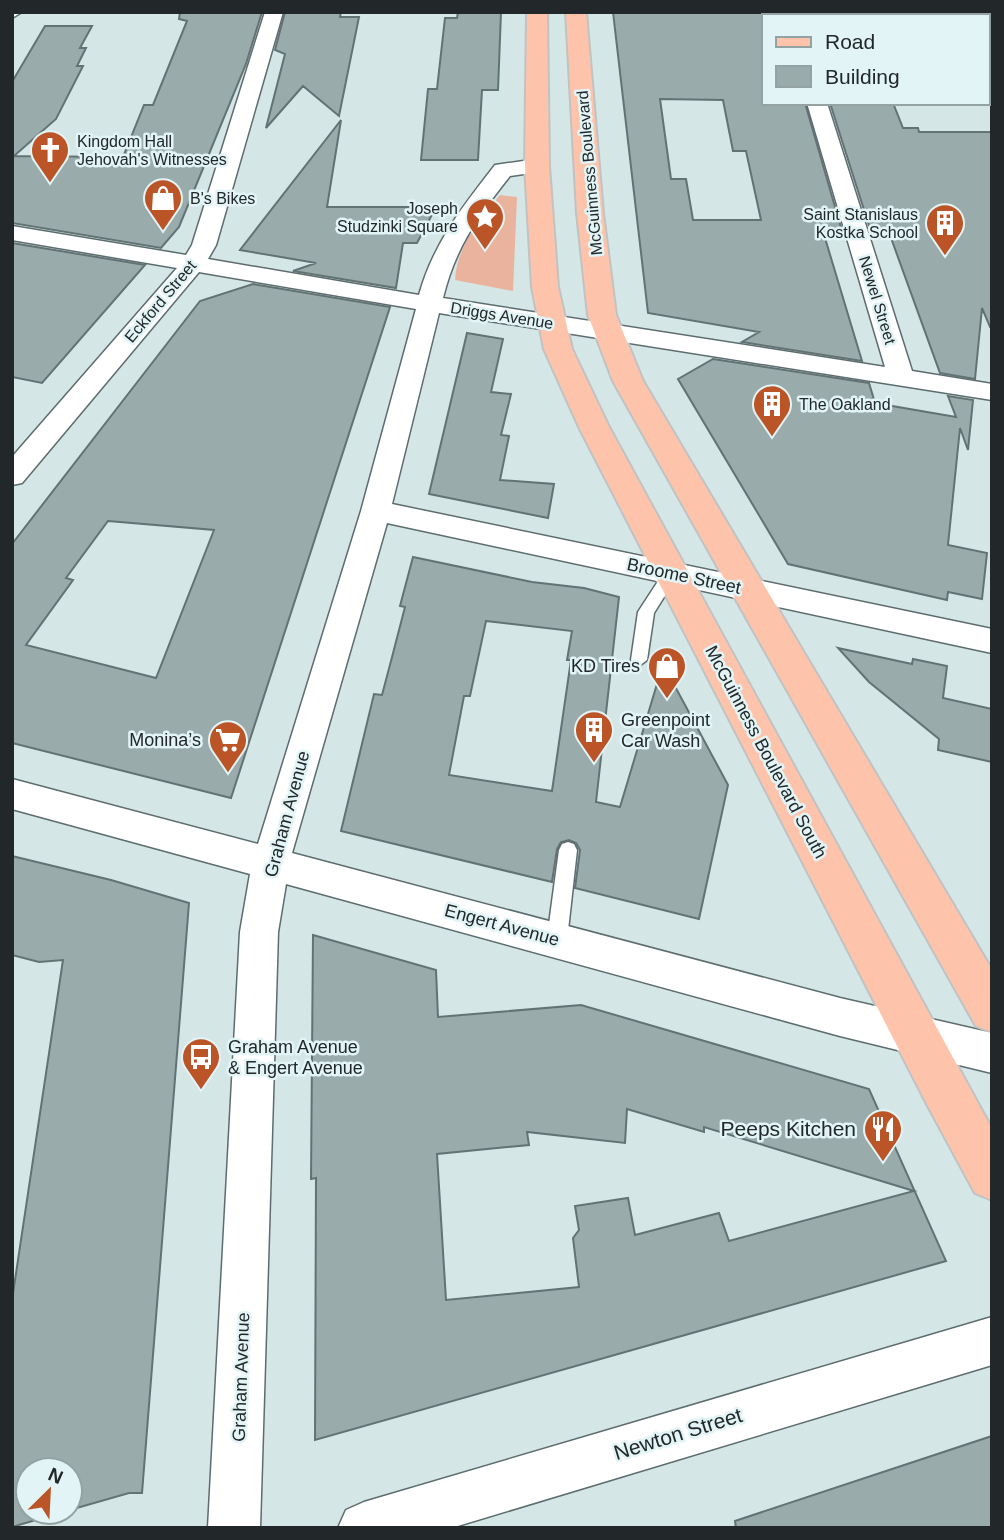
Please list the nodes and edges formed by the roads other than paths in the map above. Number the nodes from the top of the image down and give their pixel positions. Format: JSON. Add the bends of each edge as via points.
{"nodes":[{"id":1,"x":274,"y":12,"type":"edge"},
{"id":2,"x":537,"y":12,"type":"edge"},
{"id":3,"x":576,"y":12,"type":"edge"},
{"id":4,"x":818,"y":105,"type":"edge"},
{"id":5,"x":537,"y":166,"type":"junction"},
{"id":6,"x":12,"y":233,"type":"edge"},
{"id":7,"x":193,"y":264,"type":"junction"},
{"id":8,"x":431,"y":304,"type":"junction"},
{"id":9,"x":552,"y":323,"type":"junction"},
{"id":10,"x":609,"y":332,"type":"junction"},
{"id":11,"x":900,"y":377,"type":"junction"},
{"id":12,"x":992,"y":392,"type":"edge"},
{"id":13,"x":12,"y":477,"type":"edge"},
{"id":14,"x":376,"y":511,"type":"junction"},
{"id":15,"x":671,"y":573,"type":"junction"},
{"id":16,"x":747,"y":589,"type":"junction"},
{"id":17,"x":992,"y":640,"type":"edge"},
{"id":18,"x":639,"y":660,"type":"dead end"},
{"id":19,"x":12,"y":794,"type":"edge"},
{"id":20,"x":568,"y":850,"type":"dead end"},
{"id":21,"x":271,"y":863,"type":"junction"},
{"id":22,"x":557,"y":939,"type":"junction"},
{"id":23,"x":992,"y":1011,"type":"edge"},
{"id":24,"x":916,"y":1035,"type":"junction"},
{"id":25,"x":992,"y":1053,"type":"edge"},
{"id":26,"x":992,"y":1176,"type":"edge"},
{"id":27,"x":992,"y":1341,"type":"edge"},
{"id":28,"x":234,"y":1528,"type":"edge"},
{"id":29,"x":364,"y":1528,"type":"edge"}],
"edges":[{"from":1,"to":7,"type":"street","name":"Eckford Street","via":[[204,245]]},
{"from":2,"to":5,"type":"main road"},
{"from":3,"to":10,"type":"main road","name":"McGuinness Boulevard","via":[[590,213],[602,315]]},
{"from":4,"to":11,"type":"street","name":"Newel Street"},
{"from":5,"to":8,"type":"street","name":"Graham Avenue","via":[[503,170],[463,220],[438,270]]},
{"from":5,"to":9,"type":"main road","via":[[545,287]]},
{"from":6,"to":7,"type":"street","name":"Driggs Avenue"},
{"from":7,"to":8,"type":"street","name":"Driggs Avenue"},
{"from":7,"to":13,"type":"street","name":"Eckford Street"},
{"from":8,"to":9,"type":"street","name":"Driggs Avenue"},
{"from":8,"to":14,"type":"street","name":"Graham Avenue"},
{"from":9,"to":10,"type":"street","name":"Driggs Avenue"},
{"from":9,"to":15,"type":"main road","name":"McGuinness Boulevard South","via":[[558,349],[594,427]]},
{"from":10,"to":11,"type":"street","name":"Driggs Avenue"},
{"from":10,"to":16,"type":"main road","via":[[628,381]]},
{"from":11,"to":12,"type":"street","name":"Driggs Avenue"},
{"from":14,"to":15,"type":"street","name":"Broome Street"},
{"from":14,"to":21,"type":"street","name":"Graham Avenue"},
{"from":15,"to":16,"type":"street","name":"Broome Street"},
{"from":15,"to":18,"type":"lane","via":[[646,612]]},
{"from":15,"to":24,"type":"main road","name":"McGuinness Boulevard South"},
{"from":16,"to":17,"type":"street","name":"Broome Street"},
{"from":16,"to":23,"type":"main road"},
{"from":19,"to":21,"type":"street","name":"Engert Avenue"},
{"from":20,"to":22,"type":"lane"},
{"from":21,"to":22,"type":"street","name":"Engert Avenue"},
{"from":21,"to":28,"type":"street","name":"Graham Avenue","via":[[259,932]]},
{"from":22,"to":24,"type":"street","name":"Engert Avenue"},
{"from":24,"to":25,"type":"street","name":"Engert Avenue"},
{"from":24,"to":26,"type":"main road","name":"McGuinness Boulevard South"},
{"from":27,"to":29,"type":"street","name":"Newton Street"}]}
